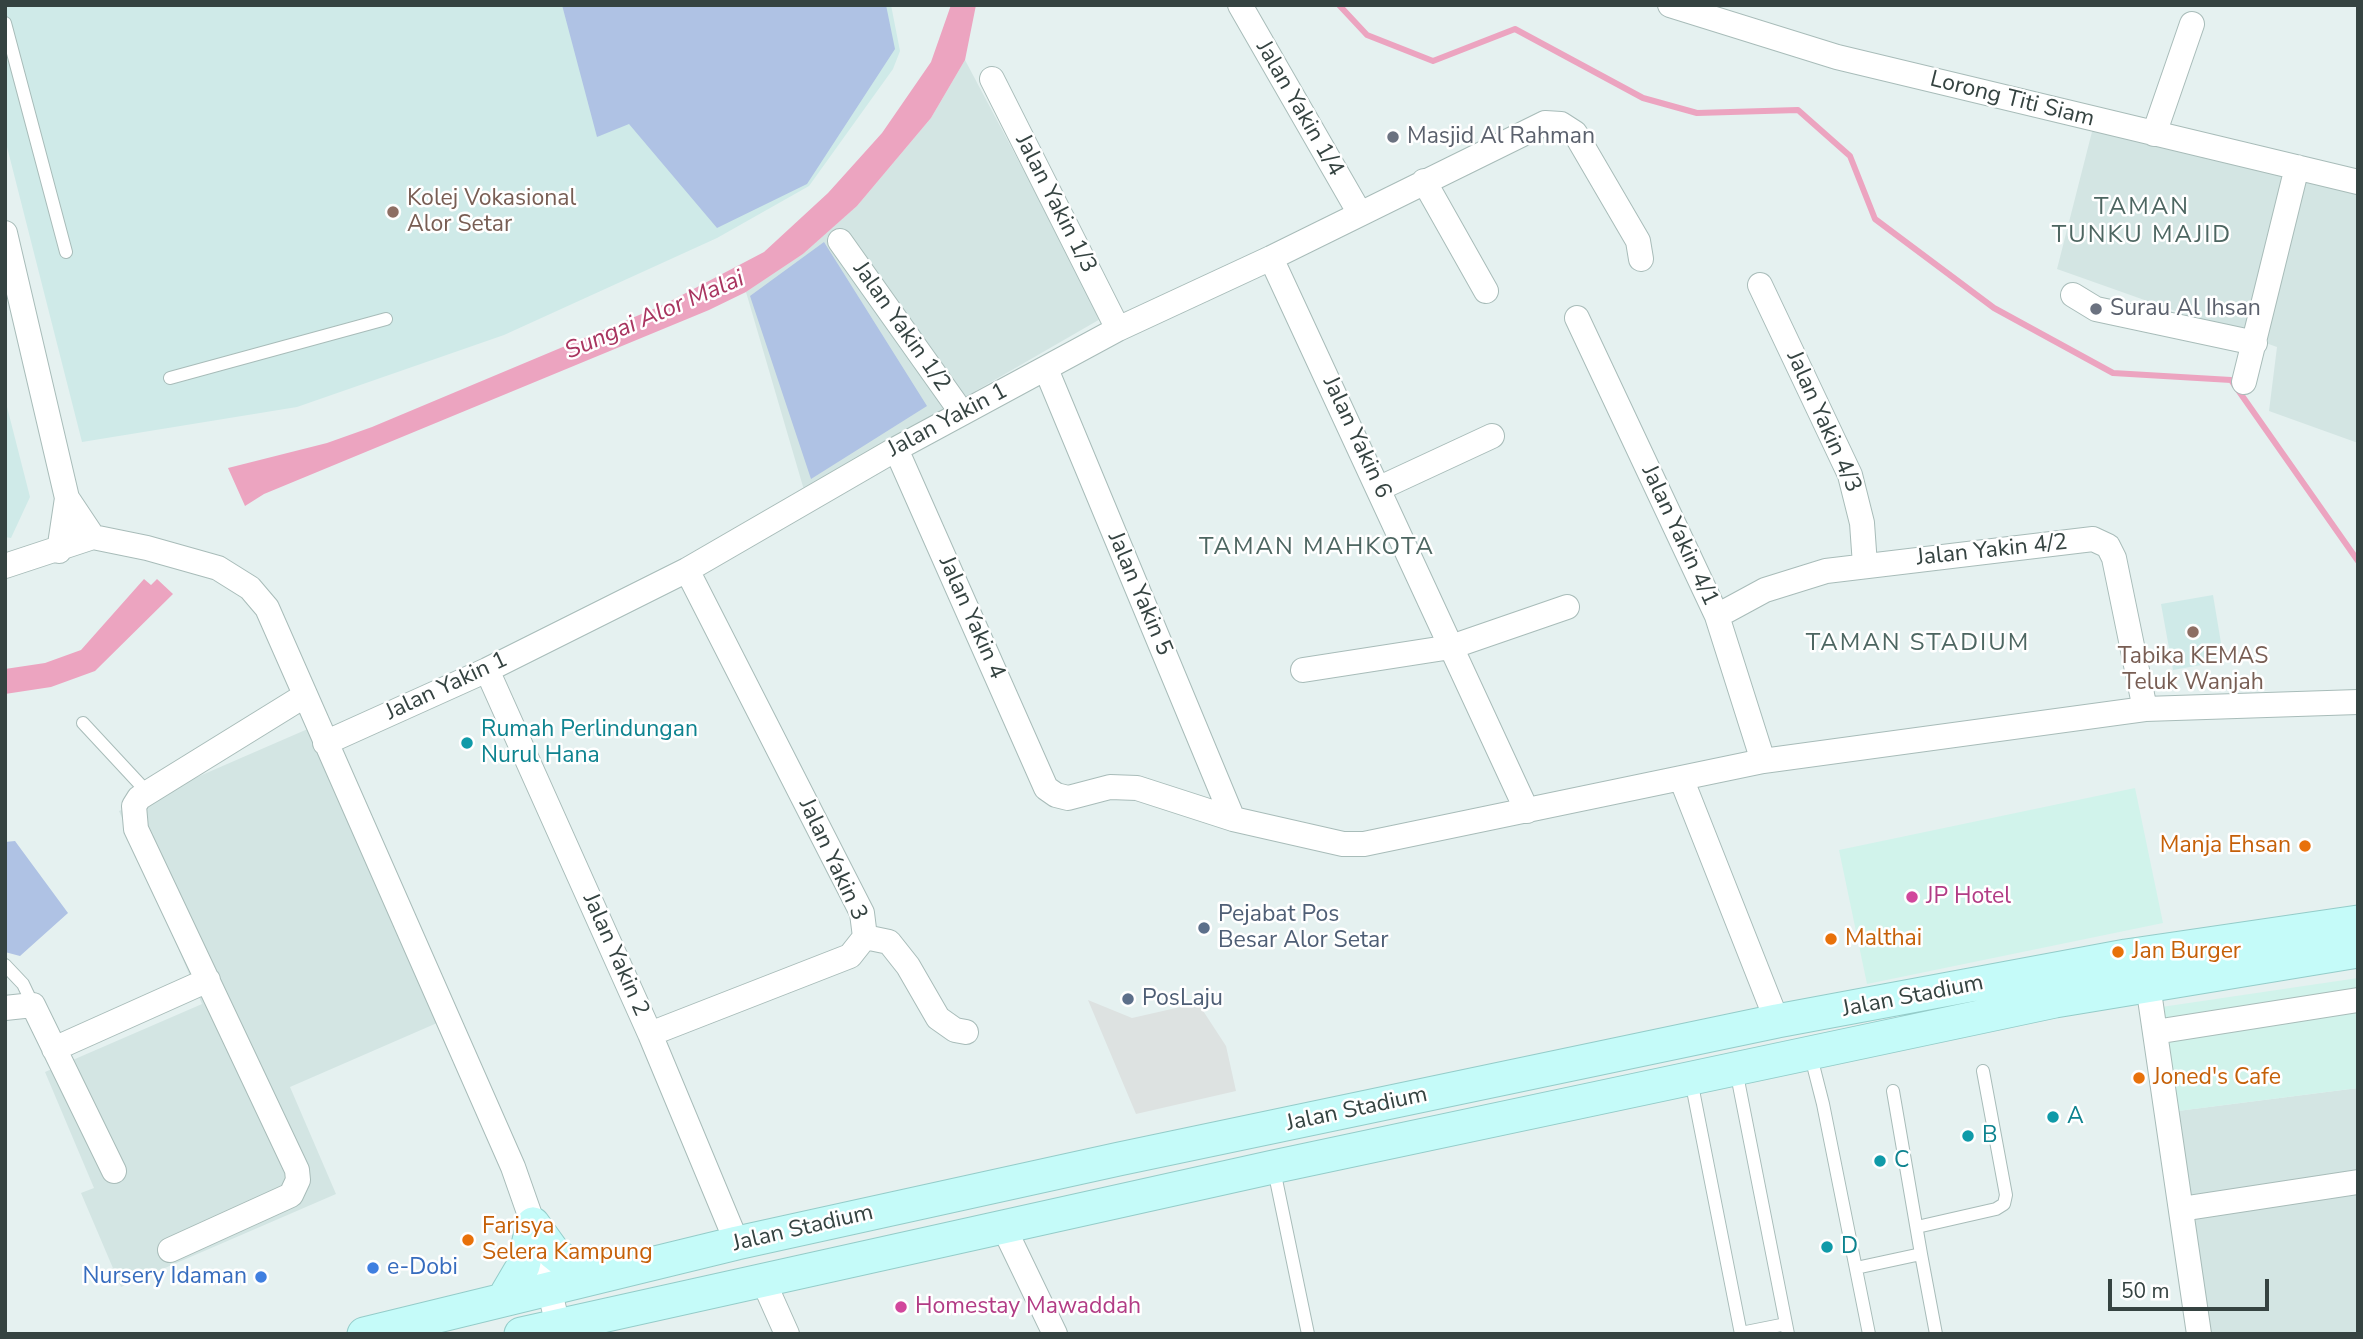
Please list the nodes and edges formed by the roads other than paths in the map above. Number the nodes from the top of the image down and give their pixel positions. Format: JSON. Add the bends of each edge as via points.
{"nodes":[{"id":1,"x":1240,"y":5,"type":"edge"},
{"id":2,"x":1670,"y":5,"type":"edge"},
{"id":3,"x":5,"y":23,"type":"edge"},
{"id":4,"x":2192,"y":24,"type":"dead end"},
{"id":5,"x":992,"y":79,"type":"dead end"},
{"id":6,"x":2154,"y":134,"type":"junction"},
{"id":7,"x":2297,"y":167,"type":"junction"},
{"id":8,"x":1424,"y":181,"type":"junction"},
{"id":9,"x":2358,"y":182,"type":"edge"},
{"id":10,"x":1359,"y":212,"type":"junction"},
{"id":11,"x":5,"y":233,"type":"edge"},
{"id":12,"x":840,"y":241,"type":"dead end"},
{"id":13,"x":66,"y":252,"type":"dead end"},
{"id":14,"x":1271,"y":258,"type":"junction"},
{"id":15,"x":1641,"y":259,"type":"dead end"},
{"id":16,"x":1760,"y":285,"type":"dead end"},
{"id":17,"x":1486,"y":291,"type":"dead end"},
{"id":18,"x":2073,"y":295,"type":"dead end"},
{"id":19,"x":1577,"y":318,"type":"dead end"},
{"id":20,"x":386,"y":319,"type":"dead end"},
{"id":21,"x":1118,"y":329,"type":"junction"},
{"id":22,"x":2255,"y":343,"type":"junction"},
{"id":23,"x":1045,"y":369,"type":"junction"},
{"id":24,"x":170,"y":378,"type":"dead end"},
{"id":25,"x":2244,"y":382,"type":"dead end"},
{"id":26,"x":962,"y":412,"type":"junction"},
{"id":27,"x":1492,"y":436,"type":"dead end"},
{"id":28,"x":897,"y":449,"type":"junction"},
{"id":29,"x":1380,"y":488,"type":"junction"},
{"id":30,"x":67,"y":498,"type":"junction"},
{"id":31,"x":93,"y":537,"type":"junction"},
{"id":32,"x":59,"y":551,"type":"junction"},
{"id":33,"x":1865,"y":565,"type":"junction"},
{"id":34,"x":5,"y":566,"type":"edge"},
{"id":35,"x":687,"y":570,"type":"junction"},
{"id":36,"x":1567,"y":607,"type":"dead end"},
{"id":37,"x":1717,"y":616,"type":"junction"},
{"id":38,"x":1451,"y":647,"type":"junction"},
{"id":39,"x":487,"y":670,"type":"junction"},
{"id":40,"x":1303,"y":670,"type":"dead end"},
{"id":41,"x":304,"y":696,"type":"junction"},
{"id":42,"x":2358,"y":702,"type":"edge"},
{"id":43,"x":2145,"y":709,"type":"junction"},
{"id":44,"x":83,"y":723,"type":"dead end"},
{"id":45,"x":325,"y":743,"type":"junction"},
{"id":46,"x":1763,"y":761,"type":"junction"},
{"id":47,"x":1681,"y":778,"type":"junction"},
{"id":48,"x":148,"y":793,"type":"junction"},
{"id":49,"x":1527,"y":810,"type":"junction"},
{"id":50,"x":1233,"y":818,"type":"junction"},
{"id":51,"x":2358,"y":922,"type":"edge"},
{"id":52,"x":865,"y":937,"type":"junction"},
{"id":53,"x":2358,"y":951,"type":"edge"},
{"id":54,"x":5,"y":965,"type":"edge"},
{"id":55,"x":208,"y":980,"type":"junction"},
{"id":56,"x":2148,"y":985,"type":"junction"},
{"id":57,"x":2358,"y":1000,"type":"edge"},
{"id":58,"x":33,"y":1005,"type":"junction"},
{"id":59,"x":5,"y":1008,"type":"edge"},
{"id":60,"x":1777,"y":1021,"type":"junction"},
{"id":61,"x":2155,"y":1031,"type":"junction"},
{"id":62,"x":966,"y":1032,"type":"dead end"},
{"id":63,"x":650,"y":1034,"type":"junction"},
{"id":64,"x":54,"y":1049,"type":"junction"},
{"id":65,"x":1810,"y":1053,"type":"junction"},
{"id":66,"x":1736,"y":1070,"type":"junction"},
{"id":67,"x":1983,"y":1071,"type":"dead end"},
{"id":68,"x":1690,"y":1079,"type":"junction"},
{"id":69,"x":1893,"y":1091,"type":"dead end"},
{"id":70,"x":1273,"y":1167,"type":"junction"},
{"id":71,"x":114,"y":1171,"type":"dead end"},
{"id":72,"x":2358,"y":1182,"type":"edge"},
{"id":73,"x":2181,"y":1209,"type":"junction"},
{"id":74,"x":533,"y":1224,"type":"junction"},
{"id":75,"x":1003,"y":1226,"type":"junction"},
{"id":76,"x":1917,"y":1227,"type":"junction"},
{"id":77,"x":737,"y":1243,"type":"junction"},
{"id":78,"x":170,"y":1250,"type":"dead end"},
{"id":79,"x":1921,"y":1254,"type":"junction"},
{"id":80,"x":1856,"y":1268,"type":"junction"},
{"id":81,"x":601,"y":1276,"type":"junction"},
{"id":82,"x":762,"y":1278,"type":"junction"},
{"id":83,"x":549,"y":1289,"type":"junction"},
{"id":84,"x":503,"y":1300,"type":"junction"},
{"id":85,"x":558,"y":1325,"type":"junction"},
{"id":86,"x":1787,"y":1329,"type":"edge"},
{"id":87,"x":1741,"y":1333,"type":"edge"},
{"id":88,"x":364,"y":1334,"type":"edge"},
{"id":89,"x":521,"y":1334,"type":"edge"},
{"id":90,"x":787,"y":1334,"type":"edge"},
{"id":91,"x":1055,"y":1334,"type":"edge"},
{"id":92,"x":1308,"y":1334,"type":"edge"},
{"id":93,"x":1869,"y":1334,"type":"edge"},
{"id":94,"x":1936,"y":1334,"type":"edge"},
{"id":95,"x":2199,"y":1334,"type":"edge"}],
"edges":[{"from":1,"to":10,"type":"street","name":"Jalan Yakin 1/4"},
{"from":2,"to":6,"type":"street","name":"Lorong Titi Siam","via":[[1837,57]]},
{"from":3,"to":13,"type":"lane"},
{"from":4,"to":6,"type":"street"},
{"from":5,"to":21,"type":"street","name":"Jalan Yakin 1/3"},
{"from":6,"to":7,"type":"street","name":"Lorong Titi Siam"},
{"from":7,"to":9,"type":"street","name":"Lorong Titi Siam"},
{"from":7,"to":22,"type":"street"},
{"from":8,"to":10,"type":"street","name":"Jalan Yakin 1"},
{"from":8,"to":15,"type":"street","name":"Jalan Yakin 1","via":[[1545,123],[1561,124],[1575,134],[1638,241]]},
{"from":8,"to":17,"type":"street"},
{"from":10,"to":14,"type":"street","name":"Jalan Yakin 1"},
{"from":11,"to":30,"type":"street"},
{"from":12,"to":26,"type":"street","name":"Jalan Yakin 1/2"},
{"from":14,"to":21,"type":"street","name":"Jalan Yakin 1"},
{"from":14,"to":29,"type":"street","name":"Jalan Yakin 6"},
{"from":16,"to":33,"type":"street","name":"Jalan Yakin 4/3","via":[[1850,475],[1862,523]]},
{"from":18,"to":22,"type":"street","via":[[2096,309]]},
{"from":19,"to":37,"type":"street","name":"Jalan Yakin 4/1"},
{"from":20,"to":24,"type":"lane"},
{"from":21,"to":23,"type":"street","name":"Jalan Yakin 1"},
{"from":22,"to":25,"type":"street"},
{"from":23,"to":26,"type":"street","name":"Jalan Yakin 1"},
{"from":23,"to":50,"type":"street","name":"Jalan Yakin 5"},
{"from":26,"to":28,"type":"street","name":"Jalan Yakin 1"},
{"from":27,"to":29,"type":"street"},
{"from":28,"to":35,"type":"street","name":"Jalan Yakin 1"},
{"from":28,"to":50,"type":"street","name":"Jalan Yakin 4","via":[[1046,788],[1068,798],[1110,787],[1137,788]]},
{"from":29,"to":38,"type":"street","name":"Jalan Yakin 6"},
{"from":30,"to":31,"type":"street"},
{"from":30,"to":32,"type":"street"},
{"from":31,"to":32,"type":"street"},
{"from":31,"to":41,"type":"street","via":[[218,568],[250,589],[267,608]]},
{"from":32,"to":34,"type":"street"},
{"from":33,"to":37,"type":"street","name":"Jalan Yakin 4/2","via":[[1792,579]]},
{"from":33,"to":43,"type":"street","name":"Jalan Yakin 4/2","via":[[2094,539],[2108,546]]},
{"from":35,"to":39,"type":"street","name":"Jalan Yakin 1"},
{"from":35,"to":52,"type":"street","name":"Jalan Yakin 3","via":[[862,913]]},
{"from":36,"to":38,"type":"street"},
{"from":37,"to":46,"type":"street","name":"Jalan Yakin 4/1"},
{"from":38,"to":40,"type":"street"},
{"from":38,"to":49,"type":"street","name":"Jalan Yakin 6"},
{"from":39,"to":45,"type":"street","name":"Jalan Yakin 1"},
{"from":39,"to":63,"type":"street","name":"Jalan Yakin 2"},
{"from":41,"to":45,"type":"street"},
{"from":41,"to":48,"type":"street"},
{"from":42,"to":43,"type":"street"},
{"from":43,"to":46,"type":"street"},
{"from":44,"to":48,"type":"lane"},
{"from":45,"to":74,"type":"street","via":[[513,1167]]},
{"from":46,"to":47,"type":"street"},
{"from":47,"to":49,"type":"street"},
{"from":47,"to":60,"type":"street"},
{"from":48,"to":55,"type":"street","via":[[134,806],[136,829]]},
{"from":49,"to":50,"type":"street","via":[[1364,844],[1343,844]]},
{"from":51,"to":60,"type":"main road","name":"Jalan Stadium","via":[[2126,956]]},
{"from":52,"to":62,"type":"street","via":[[889,942],[938,1018]]},
{"from":52,"to":63,"type":"street","name":"Jalan Yakin 3","via":[[850,956]]},
{"from":53,"to":56,"type":"main road","name":"Jalan Stadium"},
{"from":54,"to":58,"type":"lane"},
{"from":55,"to":64,"type":"street"},
{"from":55,"to":78,"type":"street","via":[[298,1180],[291,1195]]},
{"from":56,"to":61,"type":"street"},
{"from":56,"to":65,"type":"main road","name":"Jalan Stadium"},
{"from":57,"to":61,"type":"street"},
{"from":58,"to":59,"type":"street"},
{"from":58,"to":64,"type":"street"},
{"from":60,"to":77,"type":"main road","name":"Jalan Stadium"},
{"from":61,"to":73,"type":"street"},
{"from":63,"to":77,"type":"street","name":"Jalan Yakin 2"},
{"from":64,"to":71,"type":"street"},
{"from":65,"to":66,"type":"main road","name":"Jalan Stadium"},
{"from":65,"to":80,"type":"lane"},
{"from":66,"to":68,"type":"main road","name":"Jalan Stadium"},
{"from":66,"to":86,"type":"lane"},
{"from":67,"to":76,"type":"lane","via":[[2004,1204]]},
{"from":68,"to":70,"type":"main road","name":"Jalan Stadium"},
{"from":68,"to":87,"type":"lane"},
{"from":69,"to":76,"type":"lane"},
{"from":70,"to":75,"type":"main road","name":"Jalan Stadium"},
{"from":70,"to":92,"type":"lane"},
{"from":72,"to":73,"type":"street"},
{"from":73,"to":95,"type":"street"},
{"from":74,"to":81,"type":"main road","via":[[561,1258]]},
{"from":74,"to":83,"type":"street"},
{"from":74,"to":84,"type":"main road","via":[[523,1266]]},
{"from":75,"to":82,"type":"main road","name":"Jalan Stadium"},
{"from":75,"to":91,"type":"street"},
{"from":76,"to":79,"type":"lane"},
{"from":77,"to":81,"type":"main road","name":"Jalan Stadium"},
{"from":79,"to":80,"type":"lane"},
{"from":79,"to":94,"type":"lane"},
{"from":80,"to":93,"type":"lane"},
{"from":81,"to":83,"type":"main road","name":"Jalan Stadium"},
{"from":82,"to":85,"type":"main road","name":"Jalan Stadium"},
{"from":82,"to":90,"type":"street"},
{"from":83,"to":84,"type":"main road","name":"Jalan Stadium"},
{"from":83,"to":85,"type":"street"},
{"from":84,"to":88,"type":"main road","name":"Jalan Stadium"},
{"from":85,"to":89,"type":"main road","name":"Jalan Stadium"},
{"from":86,"to":87,"type":"lane"}]}
